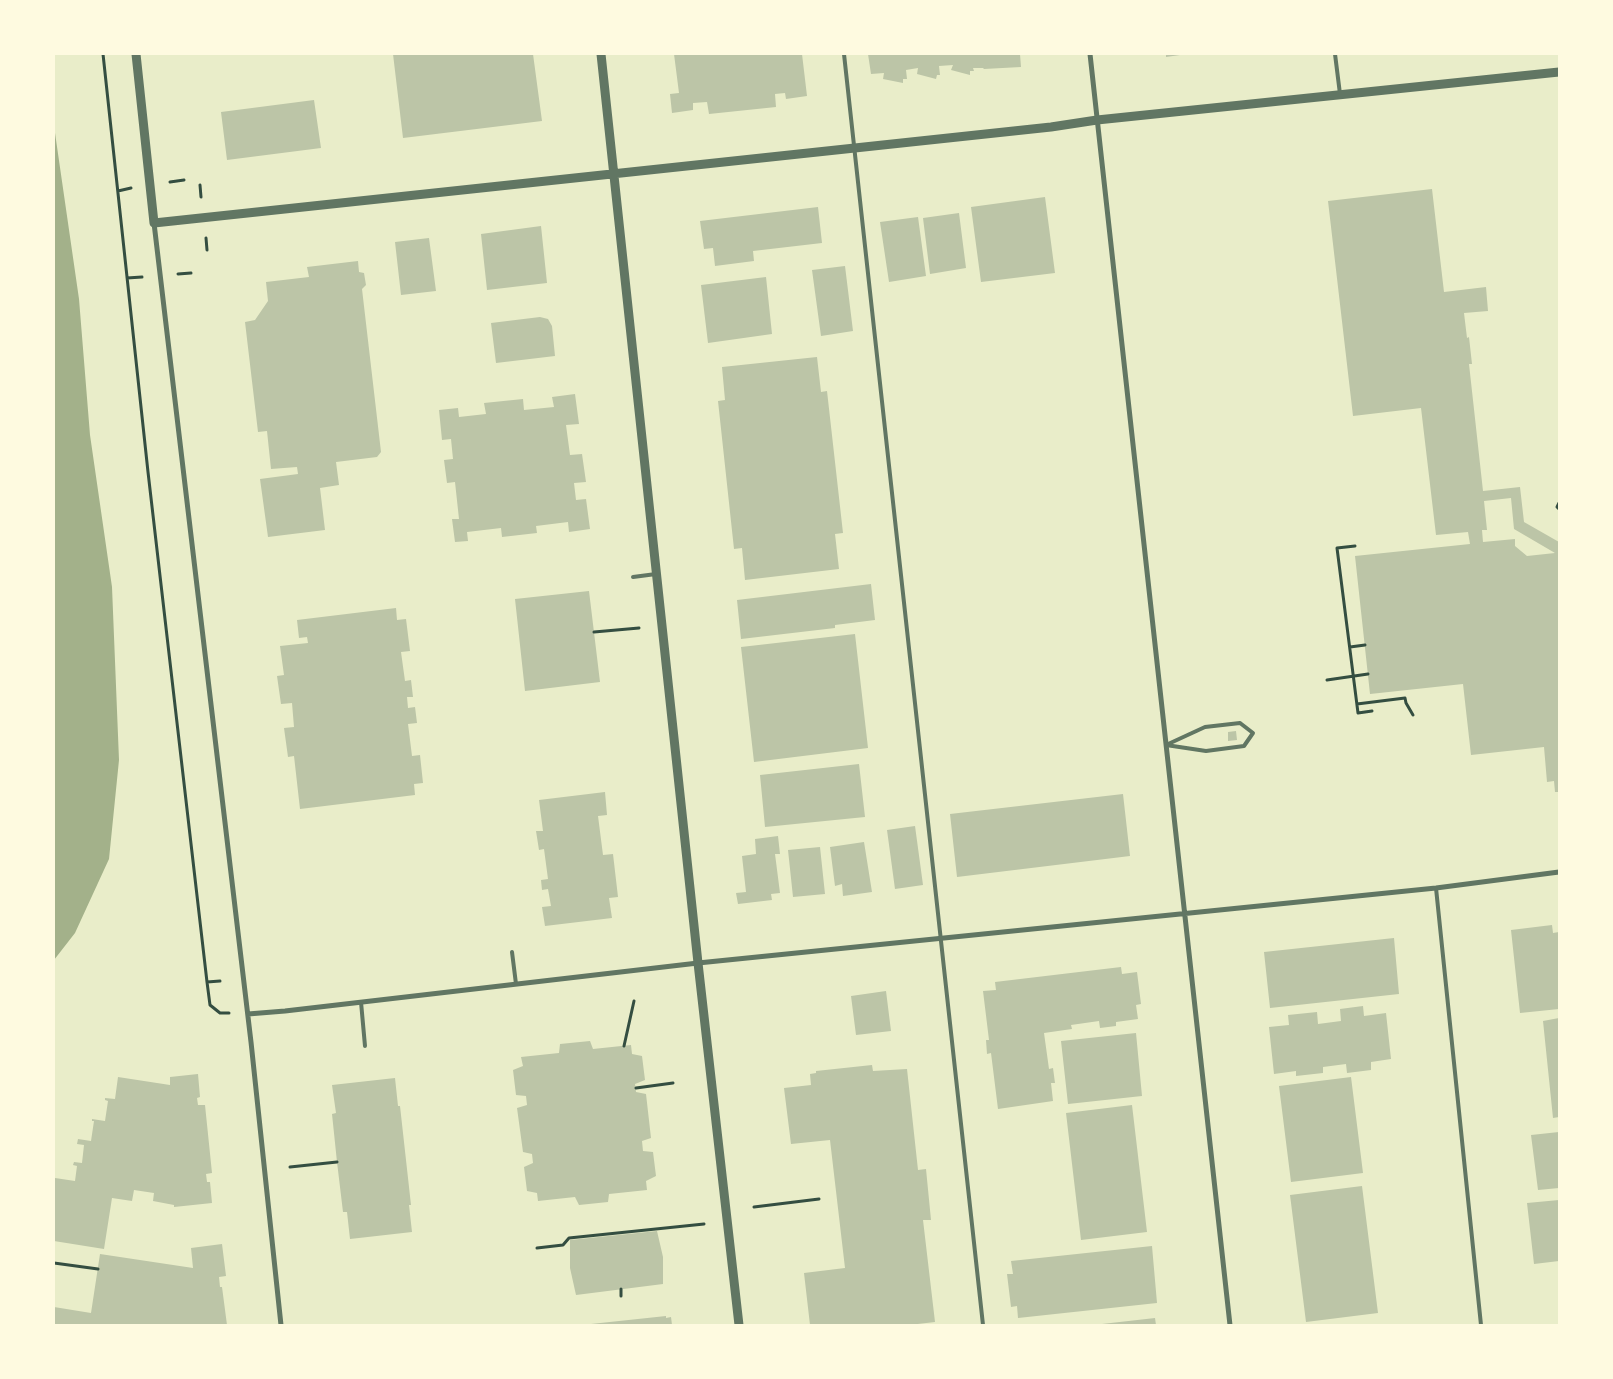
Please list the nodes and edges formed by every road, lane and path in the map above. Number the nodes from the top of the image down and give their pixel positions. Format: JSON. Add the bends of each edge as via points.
{"nodes":[{"id":1,"x":104,"y":54,"type":"edge"},
{"id":2,"x":136,"y":54,"type":"edge"},
{"id":3,"x":601,"y":54,"type":"edge"},
{"id":4,"x":844,"y":54,"type":"edge"},
{"id":5,"x":1090,"y":54,"type":"edge"},
{"id":6,"x":1335,"y":54,"type":"edge"},
{"id":7,"x":1559,"y":72,"type":"edge"},
{"id":8,"x":1340,"y":96,"type":"junction"},
{"id":9,"x":1097,"y":120,"type":"junction"},
{"id":10,"x":854,"y":147,"type":"junction"},
{"id":11,"x":615,"y":173,"type":"junction"},
{"id":12,"x":154,"y":224,"type":"junction"},
{"id":13,"x":1559,"y":503,"type":"edge"},
{"id":14,"x":1559,"y":509,"type":"edge"},
{"id":15,"x":1355,"y":546,"type":"dead end"},
{"id":16,"x":657,"y":574,"type":"junction"},
{"id":17,"x":634,"y":577,"type":"dead end"},
{"id":18,"x":639,"y":628,"type":"dead end"},
{"id":19,"x":594,"y":632,"type":"dead end"},
{"id":20,"x":1365,"y":645,"type":"dead end"},
{"id":21,"x":1350,"y":647,"type":"junction"},
{"id":22,"x":1368,"y":674,"type":"dead end"},
{"id":23,"x":1354,"y":676,"type":"junction"},
{"id":24,"x":1327,"y":680,"type":"dead end"},
{"id":25,"x":1357,"y":704,"type":"junction"},
{"id":26,"x":1372,"y":711,"type":"dead end"},
{"id":27,"x":1413,"y":715,"type":"dead end"},
{"id":28,"x":1166,"y":745,"type":"junction"},
{"id":29,"x":1559,"y":872,"type":"edge"},
{"id":30,"x":1436,"y":888,"type":"junction"},
{"id":31,"x":1184,"y":912,"type":"junction"},
{"id":32,"x":941,"y":938,"type":"junction"},
{"id":33,"x":512,"y":952,"type":"dead end"},
{"id":34,"x":698,"y":963,"type":"junction"},
{"id":35,"x":220,"y":981,"type":"dead end"},
{"id":36,"x":207,"y":982,"type":"junction"},
{"id":37,"x":516,"y":984,"type":"junction"},
{"id":38,"x":634,"y":1001,"type":"dead end"},
{"id":39,"x":361,"y":1002,"type":"junction"},
{"id":40,"x":248,"y":1014,"type":"junction"},
{"id":41,"x":365,"y":1046,"type":"dead end"},
{"id":42,"x":624,"y":1046,"type":"dead end"},
{"id":43,"x":673,"y":1083,"type":"dead end"},
{"id":44,"x":636,"y":1088,"type":"dead end"},
{"id":45,"x":337,"y":1162,"type":"dead end"},
{"id":46,"x":290,"y":1167,"type":"dead end"},
{"id":47,"x":819,"y":1199,"type":"dead end"},
{"id":48,"x":754,"y":1207,"type":"dead end"},
{"id":49,"x":704,"y":1224,"type":"dead end"},
{"id":50,"x":537,"y":1248,"type":"dead end"},
{"id":51,"x":54,"y":1263,"type":"edge"},
{"id":52,"x":98,"y":1269,"type":"dead end"},
{"id":53,"x":621,"y":1289,"type":"dead end"},
{"id":54,"x":621,"y":1296,"type":"dead end"},
{"id":55,"x":281,"y":1325,"type":"edge"},
{"id":56,"x":739,"y":1325,"type":"edge"},
{"id":57,"x":983,"y":1325,"type":"edge"},
{"id":58,"x":1230,"y":1325,"type":"edge"},
{"id":59,"x":1481,"y":1325,"type":"edge"}],
"edges":[{"from":1,"to":36,"type":"path"},
{"from":2,"to":12,"type":"street"},
{"from":3,"to":11,"type":"street"},
{"from":4,"to":10,"type":"lane"},
{"from":5,"to":9,"type":"street"},
{"from":6,"to":8,"type":"lane"},
{"from":7,"to":8,"type":"street"},
{"from":8,"to":9,"type":"street"},
{"from":9,"to":10,"type":"street"},
{"from":9,"to":28,"type":"street"},
{"from":10,"to":11,"type":"street"},
{"from":10,"to":32,"type":"lane"},
{"from":11,"to":12,"type":"street"},
{"from":11,"to":16,"type":"street"},
{"from":12,"to":40,"type":"street"},
{"from":13,"to":14,"type":"path"},
{"from":15,"to":21,"type":"path","via":[[1337,548]]},
{"from":16,"to":17,"type":"lane"},
{"from":16,"to":34,"type":"street"},
{"from":18,"to":19,"type":"path"},
{"from":20,"to":21,"type":"path"},
{"from":21,"to":23,"type":"path"},
{"from":22,"to":23,"type":"path"},
{"from":23,"to":24,"type":"path"},
{"from":23,"to":25,"type":"path"},
{"from":25,"to":26,"type":"path","via":[[1358,713]]},
{"from":25,"to":27,"type":"path","via":[[1405,698]]},
{"from":28,"to":28,"type":"lane","via":[[1206,751],[1244,746],[1252,733],[1240,723],[1205,727]]},
{"from":28,"to":31,"type":"street"},
{"from":29,"to":30,"type":"street"},
{"from":30,"to":31,"type":"street"},
{"from":30,"to":59,"type":"lane"},
{"from":31,"to":32,"type":"street"},
{"from":31,"to":58,"type":"street"},
{"from":32,"to":34,"type":"street"},
{"from":32,"to":57,"type":"lane"},
{"from":33,"to":37,"type":"lane"},
{"from":34,"to":37,"type":"street"},
{"from":34,"to":56,"type":"street"},
{"from":35,"to":36,"type":"path"},
{"from":36,"to":40,"type":"path","via":[[210,1005],[220,1013]]},
{"from":37,"to":39,"type":"street"},
{"from":38,"to":42,"type":"path"},
{"from":39,"to":40,"type":"street"},
{"from":39,"to":41,"type":"lane"},
{"from":40,"to":55,"type":"street"},
{"from":43,"to":44,"type":"path"},
{"from":45,"to":46,"type":"path"},
{"from":47,"to":48,"type":"path"},
{"from":49,"to":50,"type":"path","via":[[569,1238],[563,1245]]},
{"from":51,"to":52,"type":"path"},
{"from":53,"to":54,"type":"path"}]}
